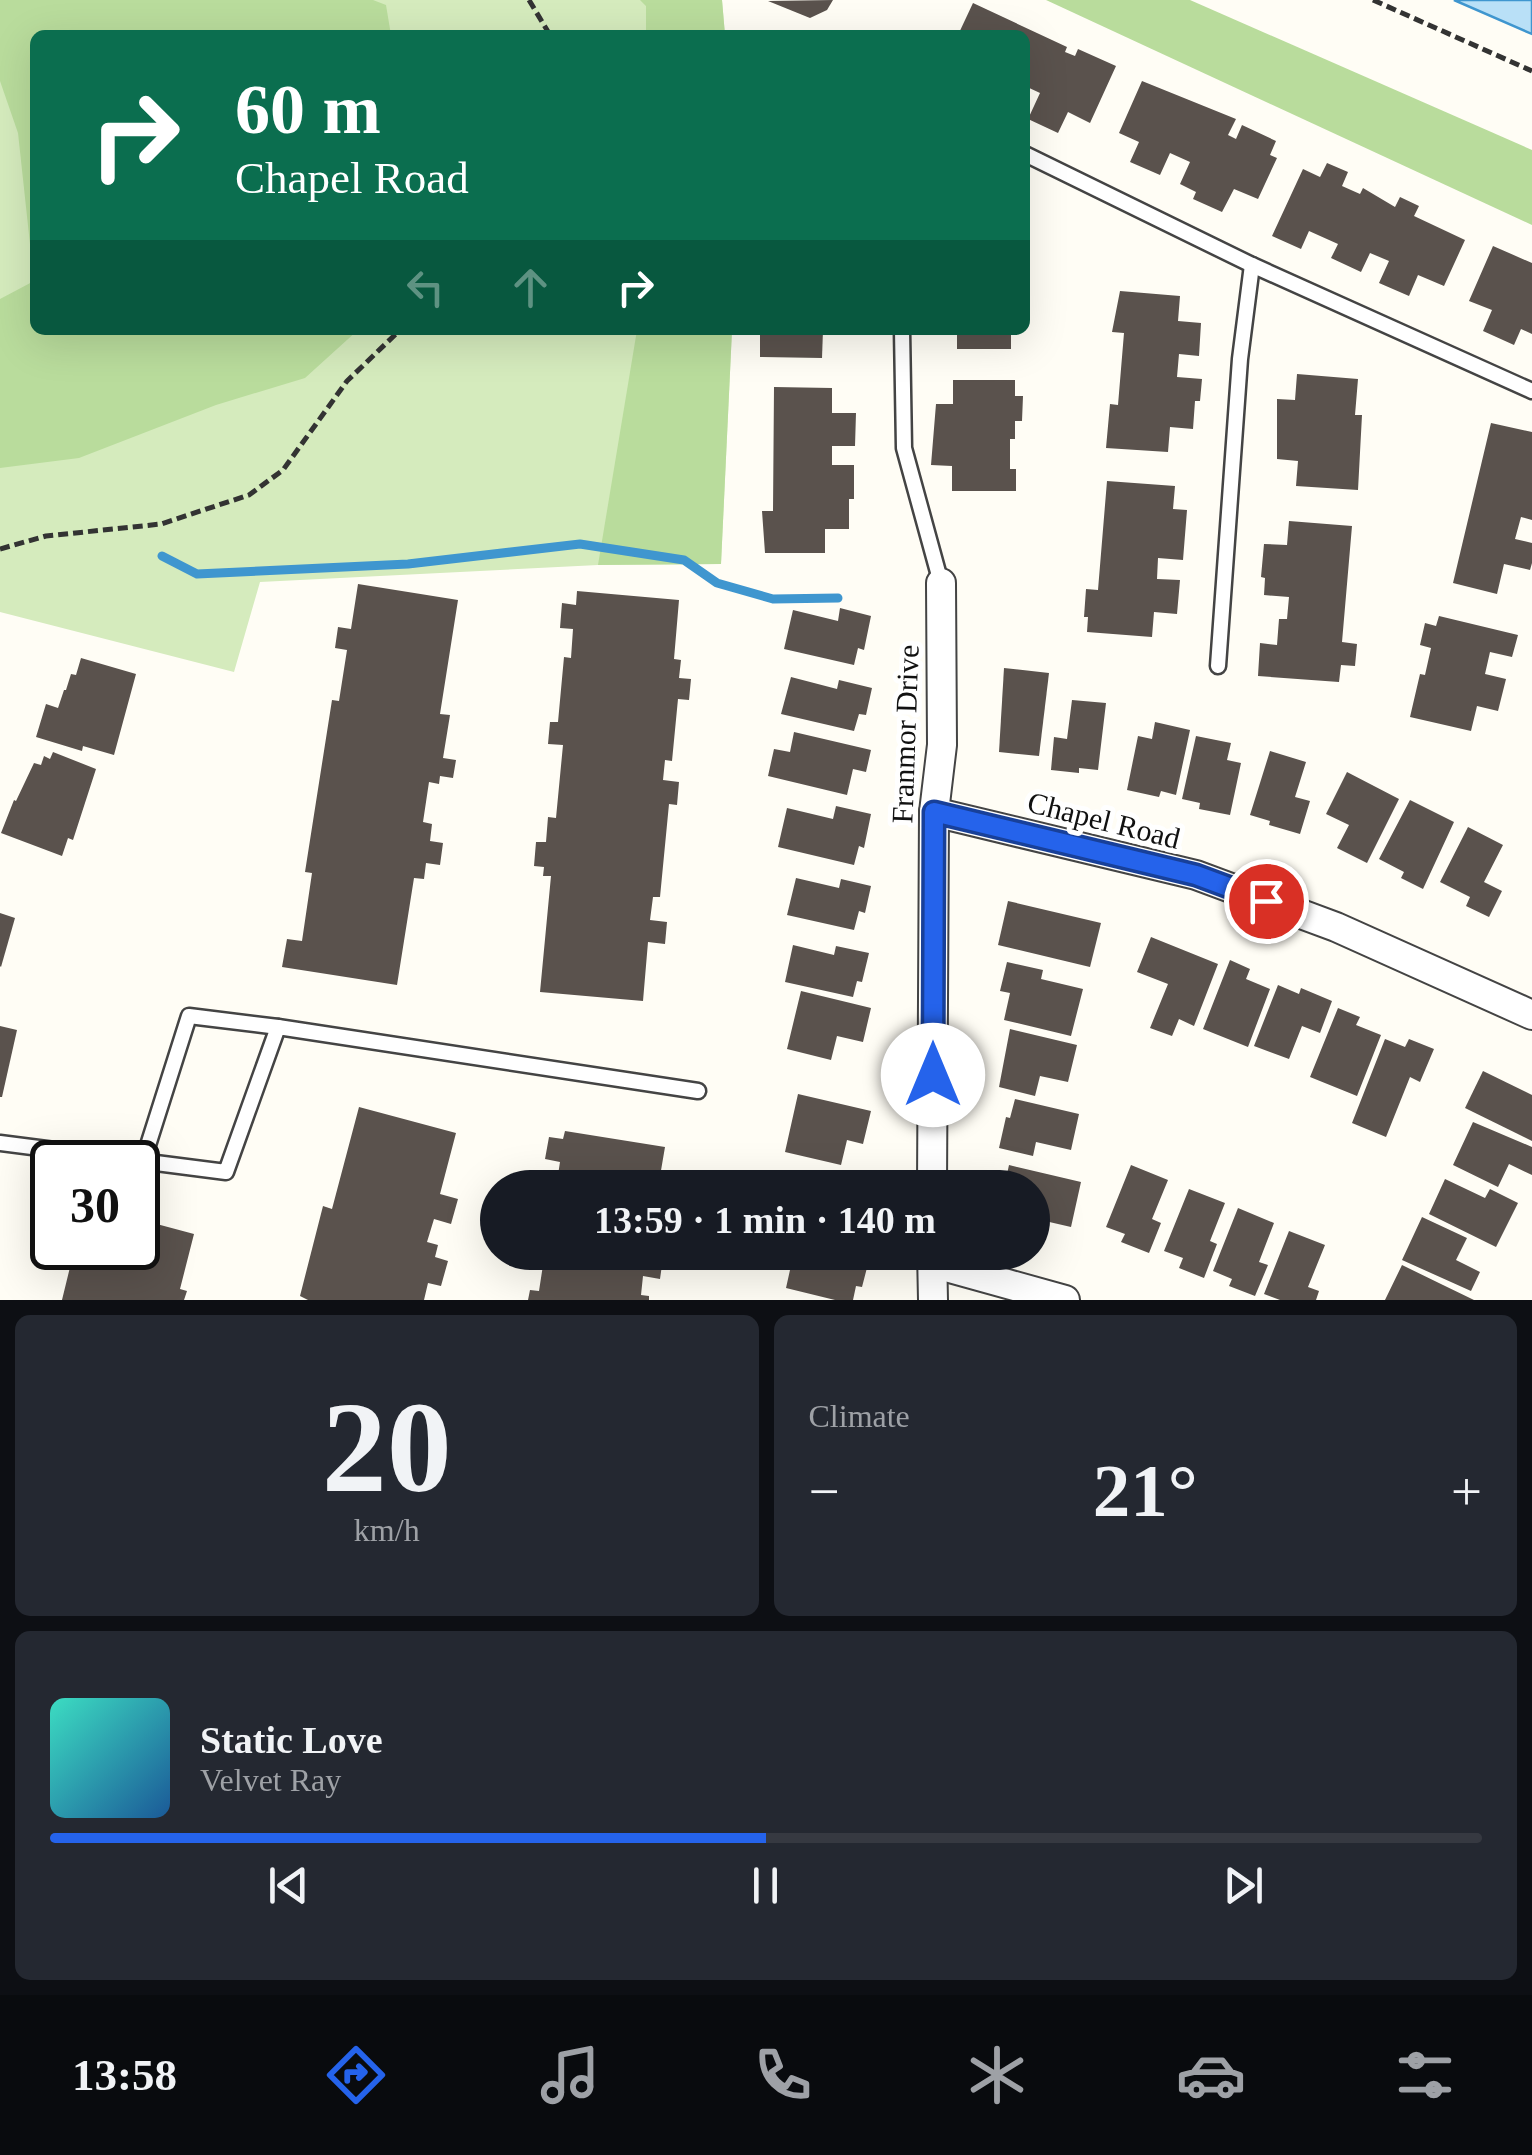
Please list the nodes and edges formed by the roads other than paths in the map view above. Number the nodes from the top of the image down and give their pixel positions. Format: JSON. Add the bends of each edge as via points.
{"nodes":[{"id":1,"x":1030,"y":156,"type":"edge"},
{"id":2,"x":1252,"y":265,"type":"junction"},
{"id":3,"x":902,"y":335,"type":"edge"},
{"id":4,"x":1532,"y":390,"type":"edge"},
{"id":5,"x":941,"y":583,"type":"joint"},
{"id":6,"x":1218,"y":666,"type":"dead end"},
{"id":7,"x":934,"y":812,"type":"junction"},
{"id":8,"x":1532,"y":1015,"type":"edge"},
{"id":9,"x":278,"y":1026,"type":"junction"},
{"id":10,"x":698,"y":1091,"type":"dead end"},
{"id":11,"x":149,"y":1140,"type":"edge"},
{"id":12,"x":0,"y":1143,"type":"edge"},
{"id":13,"x":30,"y":1147,"type":"edge"},
{"id":14,"x":160,"y":1162,"type":"edge"},
{"id":15,"x":932,"y":1170,"type":"edge"},
{"id":16,"x":932,"y":1270,"type":"edge"},
{"id":17,"x":970,"y":1270,"type":"edge"},
{"id":18,"x":932,"y":1300,"type":"edge"},
{"id":19,"x":1065,"y":1300,"type":"edge"}],
"edges":[{"from":1,"to":2,"type":"lane"},
{"from":2,"to":4,"type":"lane"},
{"from":2,"to":6,"type":"lane"},
{"from":3,"to":5,"type":"lane","via":[[904,448]]},
{"from":5,"to":7,"type":"street","name":"Franmor Drive","via":[[942,745]]},
{"from":7,"to":8,"type":"street","name":"Chapel Road","via":[[1196,875],[1336,927]]},
{"from":7,"to":15,"type":"street","name":"Franmor Drive"},
{"from":9,"to":10,"type":"lane"},
{"from":9,"to":11,"type":"lane","via":[[189,1016]]},
{"from":9,"to":14,"type":"lane","via":[[226,1172]]},
{"from":12,"to":13,"type":"lane"},
{"from":16,"to":18,"type":"street"},
{"from":17,"to":19,"type":"street"}]}
